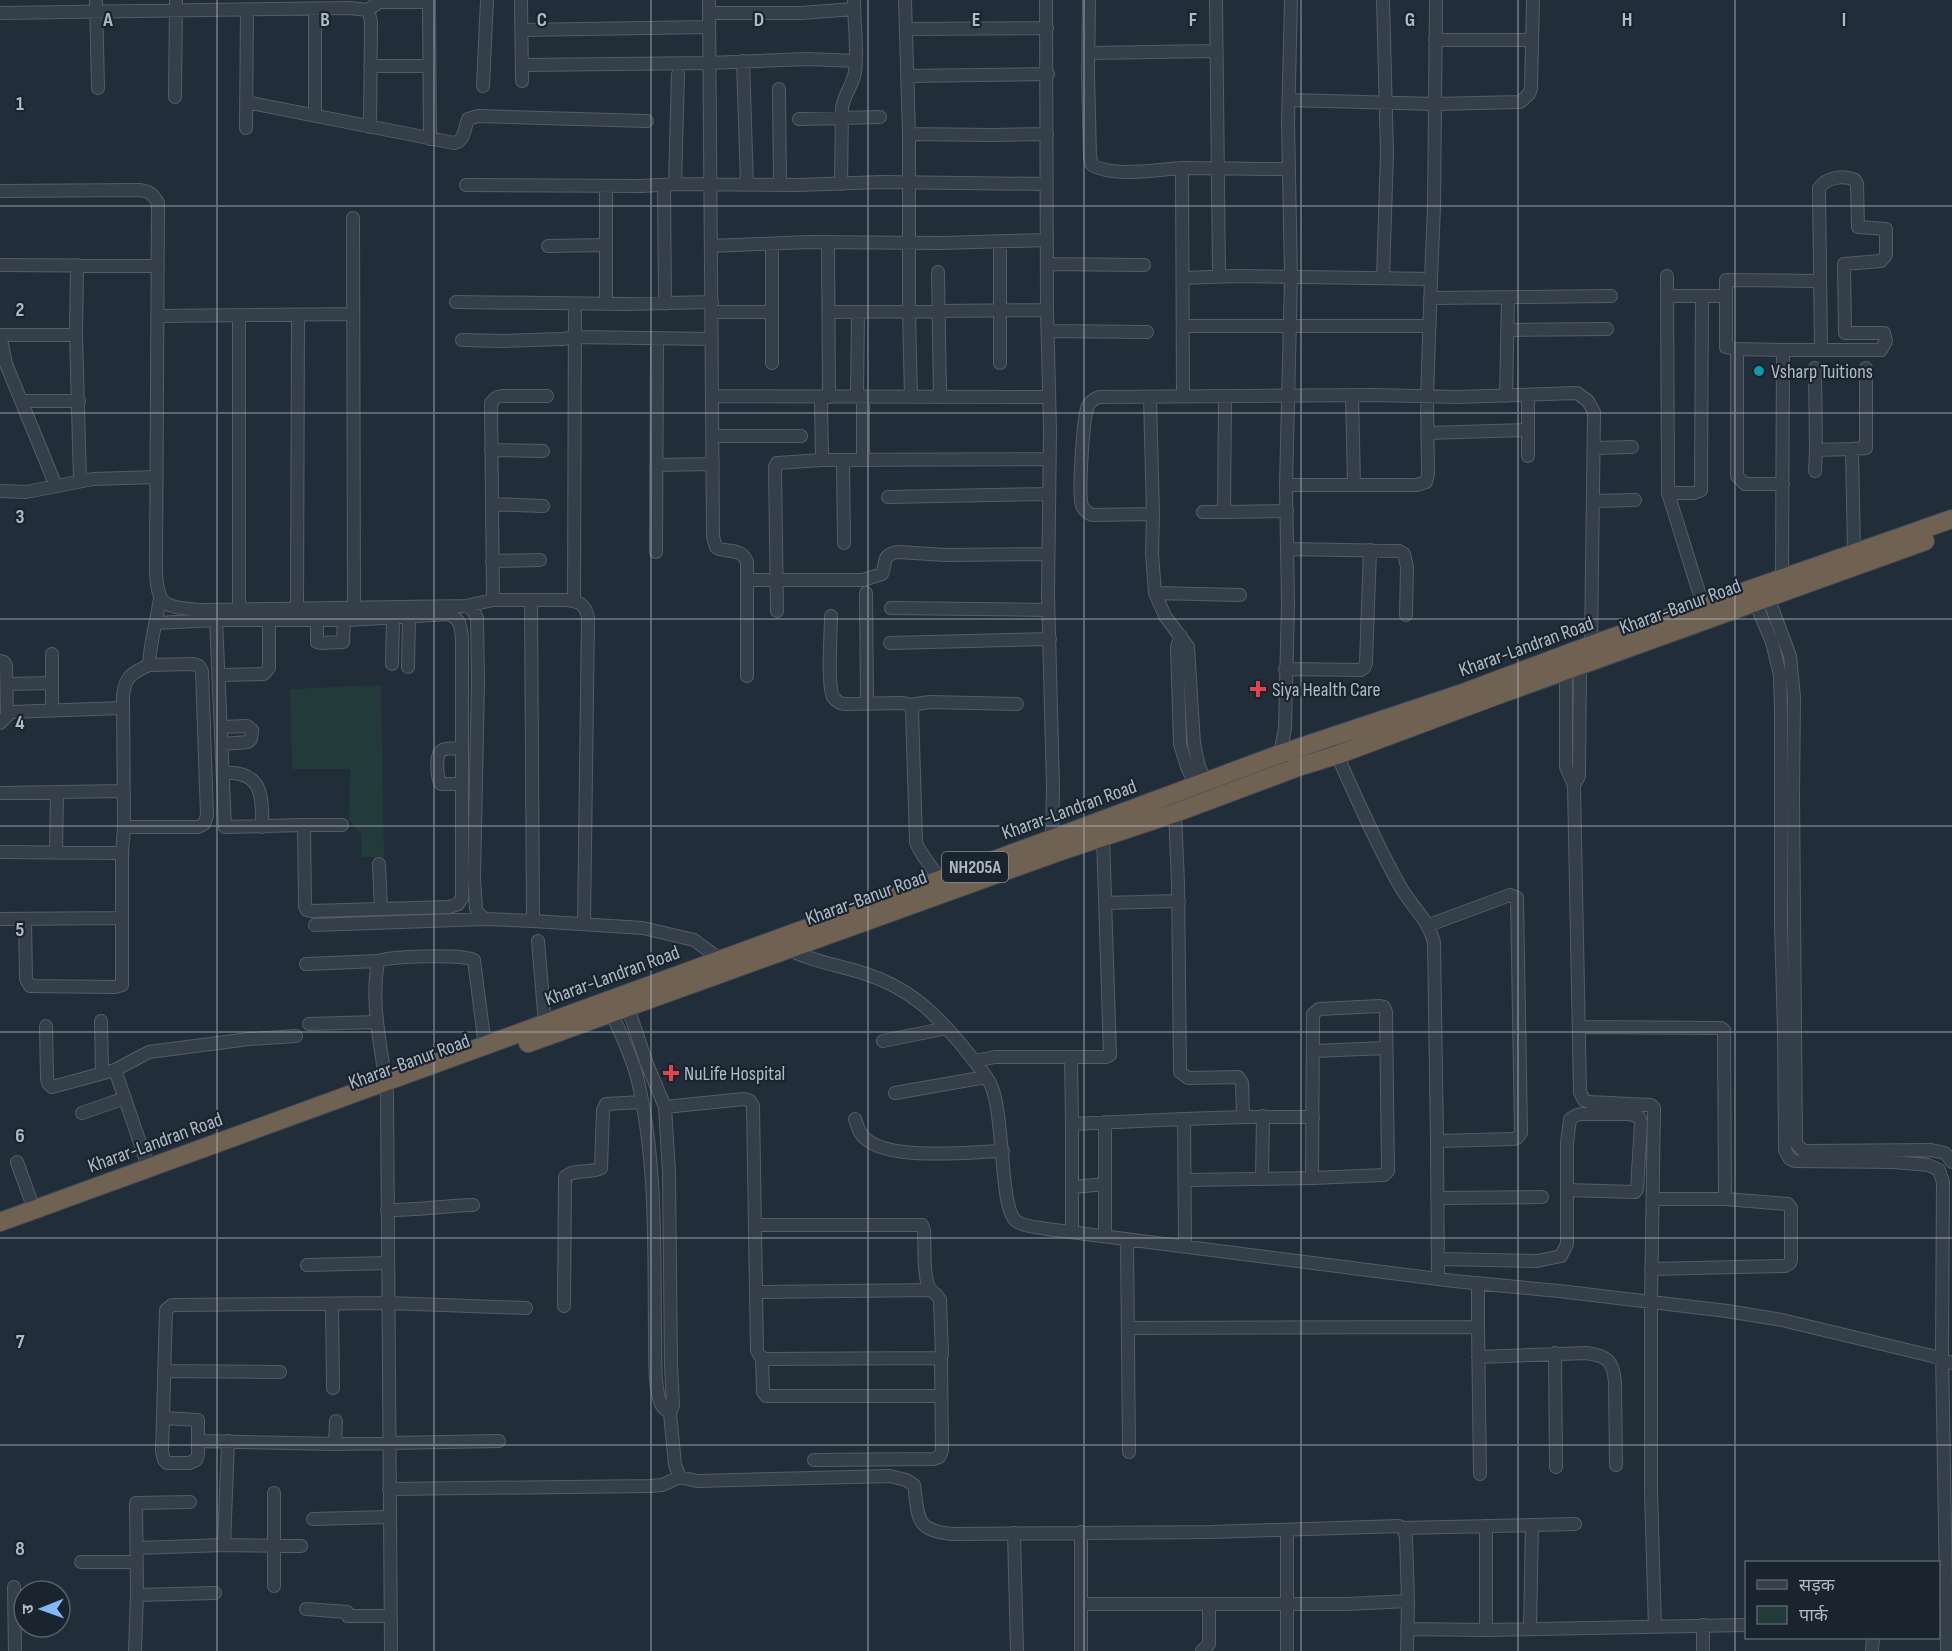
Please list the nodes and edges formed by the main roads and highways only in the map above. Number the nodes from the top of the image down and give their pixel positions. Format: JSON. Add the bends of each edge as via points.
{"nodes":[{"id":1,"x":1952,"y":519,"type":"edge"},
{"id":2,"x":1952,"y":531,"type":"edge"},
{"id":3,"x":1583,"y":661,"type":"junction"},
{"id":4,"x":1054,"y":846,"type":"junction"},
{"id":5,"x":786,"y":943,"type":"junction"},
{"id":6,"x":630,"y":1003,"type":"junction"},
{"id":7,"x":386,"y":1087,"type":"junction"},
{"id":8,"x":0,"y":1222,"type":"edge"},
{"id":9,"x":0,"y":1234,"type":"edge"}],
"edges":[{"from":1,"to":3,"type":"highway","name":"Kharar-Landran Road","number":"NH205A","via":[[1704,605]]},
{"from":2,"to":3,"type":"highway","name":"Kharar-Banur Road","number":"NH205A"},
{"from":3,"to":4,"type":"highway","name":"Kharar-Landran Road","number":"NH205A","via":[[1463,693],[1280,754]]},
{"from":3,"to":4,"type":"highway","name":"Kharar-Banur Road","number":"NH205A","via":[[1175,813],[1103,837]]},
{"from":4,"to":5,"type":"highway","name":"Kharar-Banur Road","number":"NH205A"},
{"from":4,"to":5,"type":"highway","name":"Kharar-Landran Road","number":"NH205A","via":[[939,880]]},
{"from":5,"to":6,"type":"highway","name":"Kharar-Banur Road","number":"NH205A"},
{"from":5,"to":6,"type":"highway","name":"Kharar-Landran Road","number":"NH205A","via":[[721,960]]},
{"from":6,"to":7,"type":"highway","name":"Kharar-Banur Road","number":"NH205A"},
{"from":6,"to":7,"type":"highway","name":"Kharar-Landran Road","number":"NH205A","via":[[545,1024]]},
{"from":7,"to":8,"type":"highway","name":"Kharar-Landran Road","number":"NH205A"},
{"from":7,"to":9,"type":"highway","name":"Kharar-Banur Road","number":"NH205A"}]}
